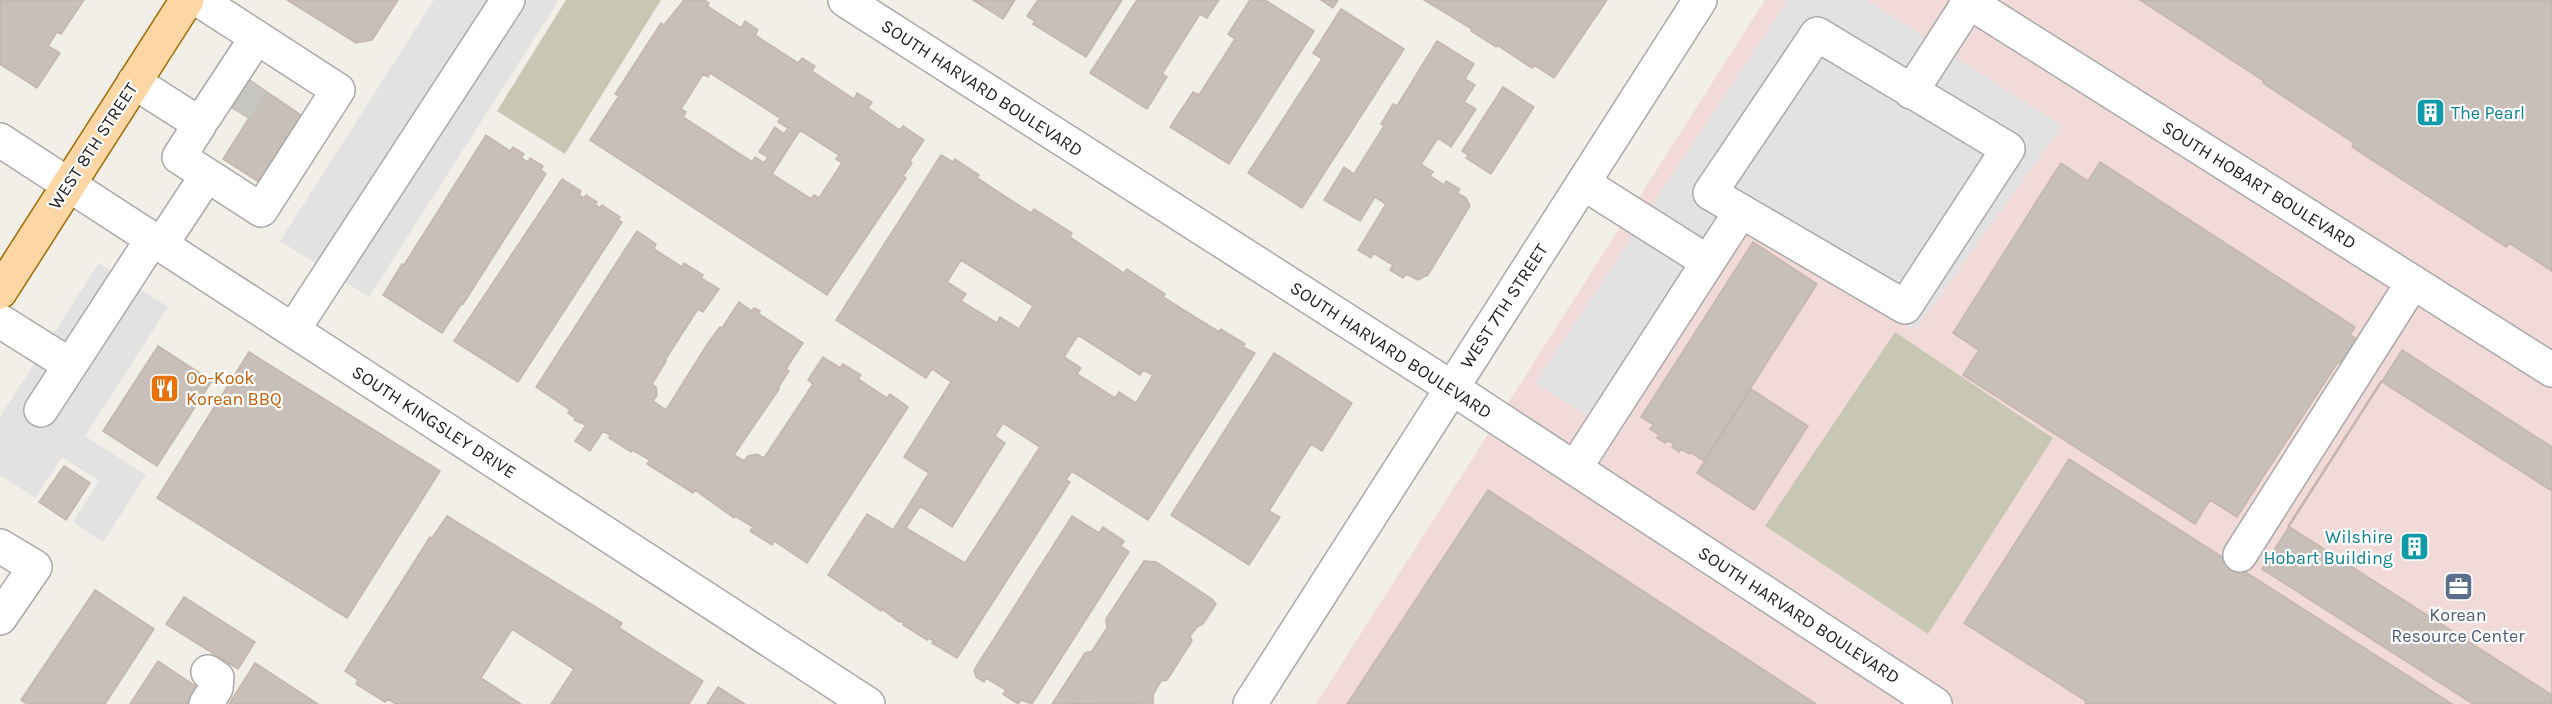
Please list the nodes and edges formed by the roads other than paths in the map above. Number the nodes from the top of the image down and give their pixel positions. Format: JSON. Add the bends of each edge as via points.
{"nodes":[{"id":1,"x":187,"y":0,"type":"edge"},
{"id":2,"x":199,"y":0,"type":"edge"},
{"id":3,"x":508,"y":0,"type":"edge"},
{"id":4,"x":845,"y":0,"type":"edge"},
{"id":5,"x":1700,"y":0,"type":"edge"},
{"id":6,"x":1968,"y":1,"type":"edge"},
{"id":7,"x":252,"y":57,"type":"junction"},
{"id":8,"x":134,"y":82,"type":"junction"},
{"id":9,"x":1911,"y":92,"type":"junction"},
{"id":10,"x":213,"y":117,"type":"junction"},
{"id":11,"x":0,"y":140,"type":"edge"},
{"id":12,"x":207,"y":175,"type":"junction"},
{"id":13,"x":1583,"y":183,"type":"junction"},
{"id":14,"x":69,"y":184,"type":"junction"},
{"id":15,"x":1741,"y":210,"type":"junction"},
{"id":16,"x":157,"y":242,"type":"junction"},
{"id":17,"x":1708,"y":262,"type":"junction"},
{"id":18,"x":2413,"y":282,"type":"junction"},
{"id":19,"x":0,"y":292,"type":"edge"},
{"id":20,"x":0,"y":321,"type":"edge"},
{"id":21,"x":293,"y":330,"type":"junction"},
{"id":22,"x":70,"y":365,"type":"junction"},
{"id":23,"x":2552,"y":370,"type":"edge"},
{"id":24,"x":1452,"y":388,"type":"junction"},
{"id":25,"x":41,"y":410,"type":"dead end"},
{"id":26,"x":1575,"y":468,"type":"junction"},
{"id":27,"x":0,"y":546,"type":"edge"},
{"id":28,"x":2240,"y":555,"type":"dead end"},
{"id":29,"x":0,"y":618,"type":"edge"},
{"id":30,"x":868,"y":704,"type":"edge"},
{"id":31,"x":1250,"y":704,"type":"edge"},
{"id":32,"x":1935,"y":704,"type":"edge"}],
"edges":[{"from":1,"to":8,"type":"main road","name":"WEST 8TH STREET"},
{"from":2,"to":7,"type":"street"},
{"from":3,"to":21,"type":"street"},
{"from":4,"to":24,"type":"street","name":"SOUTH HARVARD BOULEVARD"},
{"from":5,"to":13,"type":"street","name":"WEST 7TH STREET"},
{"from":6,"to":9,"type":"street"},
{"from":6,"to":18,"type":"street","name":"SOUTH HOBART BOULEVARD"},
{"from":7,"to":10,"type":"street"},
{"from":7,"to":12,"type":"street","via":[[338,90],[261,210]]},
{"from":8,"to":10,"type":"street"},
{"from":8,"to":14,"type":"main road","name":"WEST 8TH STREET"},
{"from":9,"to":15,"type":"street","via":[[1817,34],[1710,193]]},
{"from":9,"to":15,"type":"street","via":[[2008,149],[1905,307]]},
{"from":10,"to":12,"type":"street","via":[[179,157]]},
{"from":11,"to":14,"type":"street","name":"SOUTH KINGSLEY DRIVE"},
{"from":12,"to":16,"type":"street"},
{"from":13,"to":17,"type":"street"},
{"from":13,"to":24,"type":"street","name":"WEST 7TH STREET"},
{"from":14,"to":16,"type":"street","name":"SOUTH KINGSLEY DRIVE"},
{"from":14,"to":19,"type":"main road","name":"WEST 8TH STREET"},
{"from":15,"to":17,"type":"street"},
{"from":16,"to":21,"type":"street","name":"SOUTH KINGSLEY DRIVE"},
{"from":16,"to":22,"type":"street"},
{"from":17,"to":26,"type":"street"},
{"from":18,"to":23,"type":"street","name":"SOUTH HOBART BOULEVARD"},
{"from":18,"to":28,"type":"street"},
{"from":20,"to":22,"type":"street"},
{"from":21,"to":30,"type":"street","name":"SOUTH KINGSLEY DRIVE"},
{"from":22,"to":25,"type":"street"},
{"from":24,"to":26,"type":"street","name":"SOUTH HARVARD BOULEVARD"},
{"from":24,"to":31,"type":"street","name":"WEST 7TH STREET"},
{"from":26,"to":32,"type":"street","name":"SOUTH HARVARD BOULEVARD"},
{"from":27,"to":29,"type":"street","via":[[35,567]]}]}
